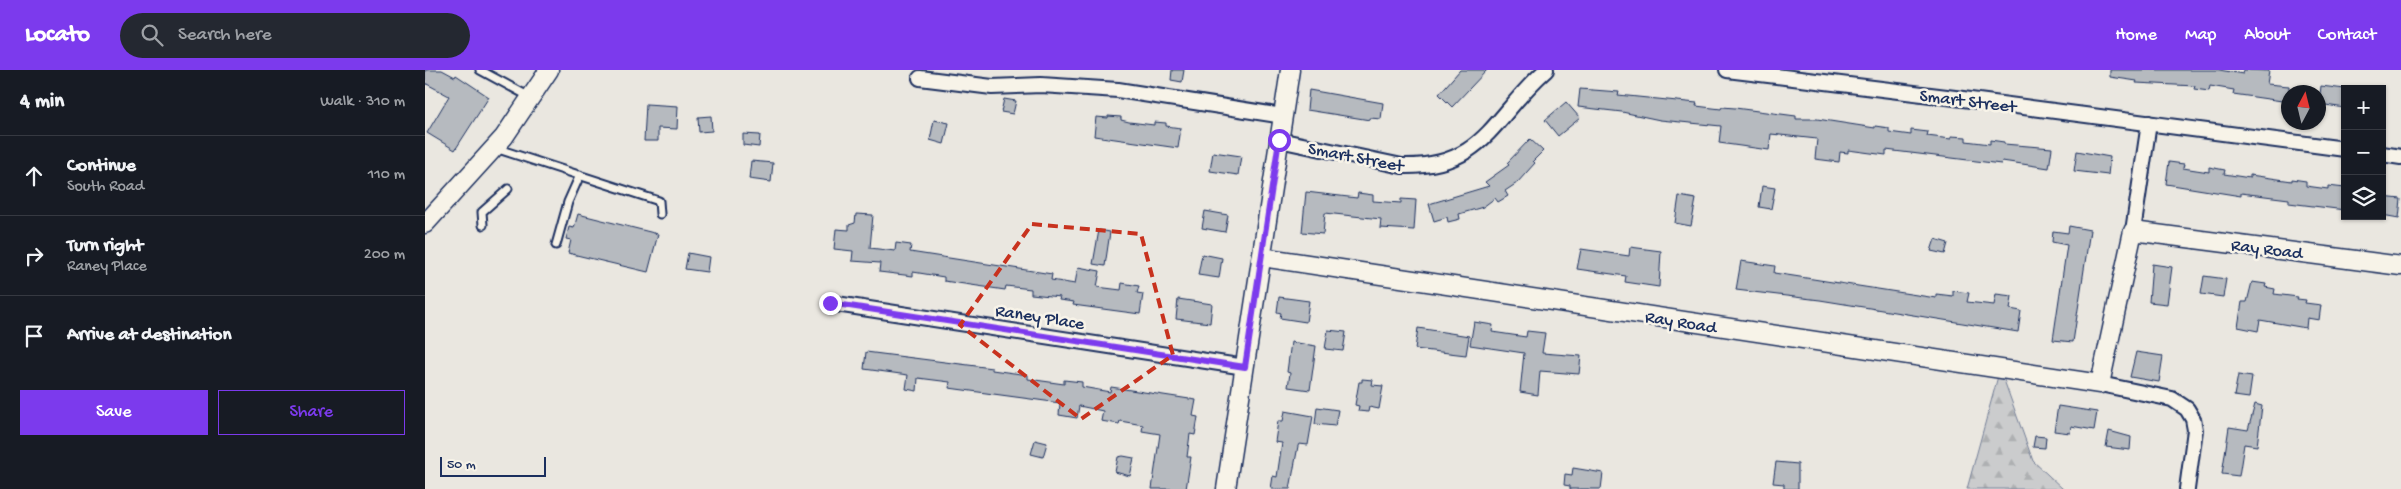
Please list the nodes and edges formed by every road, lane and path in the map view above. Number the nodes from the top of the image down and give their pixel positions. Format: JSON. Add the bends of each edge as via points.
{"nodes":[{"id":1,"x":480,"y":70,"type":"edge"},
{"id":2,"x":549,"y":70,"type":"edge"},
{"id":3,"x":1290,"y":70,"type":"edge"},
{"id":4,"x":1546,"y":70,"type":"edge"},
{"id":5,"x":1727,"y":70,"type":"edge"},
{"id":6,"x":920,"y":78,"type":"dead end"},
{"id":7,"x":532,"y":97,"type":"junction"},
{"id":8,"x":1283,"y":116,"type":"junction"},
{"id":9,"x":2149,"y":124,"type":"junction"},
{"id":10,"x":1279,"y":140,"type":"junction"},
{"id":11,"x":495,"y":148,"type":"junction"},
{"id":12,"x":2341,"y":148,"type":"edge"},
{"id":13,"x":2386,"y":155,"type":"edge"},
{"id":14,"x":2401,"y":157,"type":"edge"},
{"id":15,"x":580,"y":175,"type":"junction"},
{"id":16,"x":508,"y":189,"type":"dead end"},
{"id":17,"x":660,"y":214,"type":"dead end"},
{"id":18,"x":425,"y":224,"type":"edge"},
{"id":19,"x":483,"y":225,"type":"dead end"},
{"id":20,"x":2133,"y":231,"type":"junction"},
{"id":21,"x":556,"y":245,"type":"dead end"},
{"id":22,"x":1262,"y":257,"type":"junction"},
{"id":23,"x":2401,"y":266,"type":"edge"},
{"id":24,"x":830,"y":303,"type":"dead end"},
{"id":25,"x":1245,"y":367,"type":"junction"},
{"id":26,"x":2100,"y":384,"type":"junction"},
{"id":27,"x":1226,"y":489,"type":"edge"},
{"id":28,"x":2187,"y":489,"type":"edge"}],
"edges":[{"from":1,"to":7,"type":"lane"},
{"from":2,"to":7,"type":"street"},
{"from":3,"to":8,"type":"street"},
{"from":4,"to":10,"type":"street","name":"Smart Street","via":[[1483,140],[1442,163],[1422,167],[1401,166]]},
{"from":5,"to":9,"type":"street","name":"Smart Street"},
{"from":6,"to":8,"type":"street","via":[[992,87],[1041,85],[1118,90]]},
{"from":7,"to":11,"type":"street"},
{"from":8,"to":10,"type":"street"},
{"from":9,"to":12,"type":"street","name":"Smart Street"},
{"from":9,"to":20,"type":"street"},
{"from":10,"to":22,"type":"street"},
{"from":11,"to":15,"type":"lane"},
{"from":11,"to":18,"type":"street"},
{"from":13,"to":14,"type":"street"},
{"from":15,"to":17,"type":"lane","via":[[659,201]]},
{"from":15,"to":21,"type":"lane","via":[[568,202]]},
{"from":16,"to":19,"type":"lane","via":[[482,212]]},
{"from":20,"to":23,"type":"street","name":"Ray Road"},
{"from":20,"to":26,"type":"street"},
{"from":22,"to":25,"type":"street"},
{"from":22,"to":26,"type":"street","name":"Ray Road"},
{"from":24,"to":25,"type":"street","name":"Raney Place"},
{"from":25,"to":27,"type":"street"},
{"from":26,"to":28,"type":"street","via":[[2173,399],[2187,409],[2195,430]]}]}
